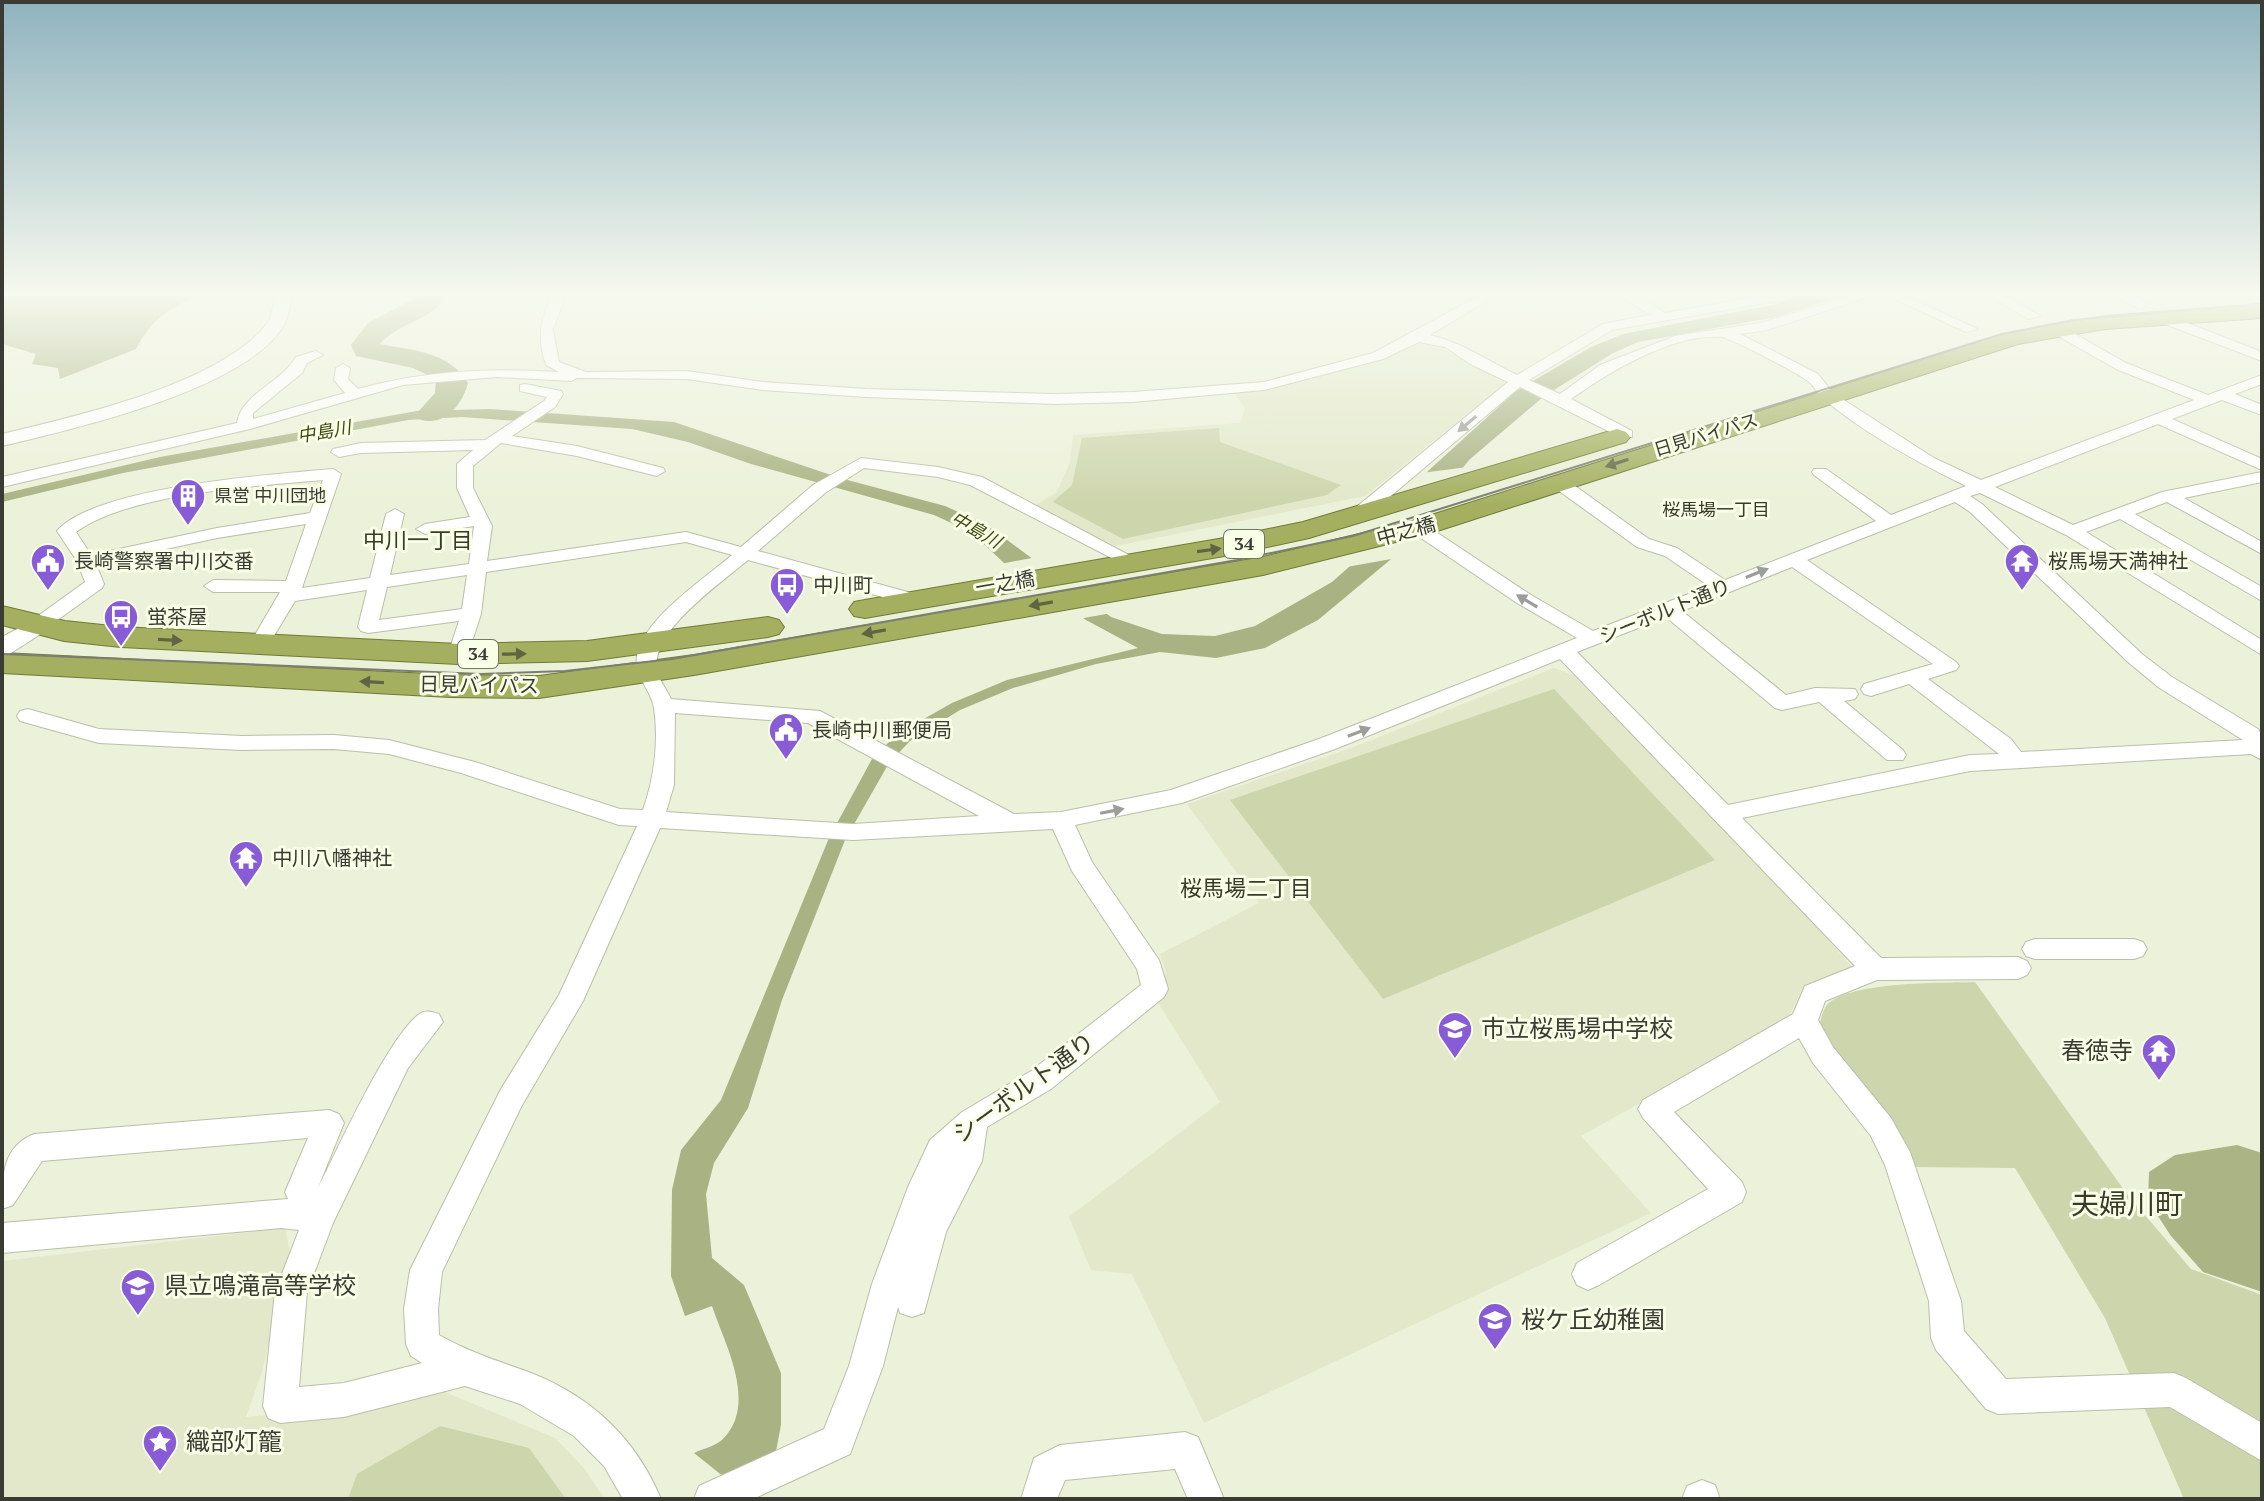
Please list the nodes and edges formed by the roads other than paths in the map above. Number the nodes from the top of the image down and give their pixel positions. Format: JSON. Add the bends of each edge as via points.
{"nodes":[{"id":1,"x":222,"y":366,"type":"edge"},
{"id":2,"x":299,"y":366,"type":"edge"},
{"id":3,"x":556,"y":366,"type":"edge"},
{"id":4,"x":644,"y":366,"type":"edge"},
{"id":5,"x":1340,"y":366,"type":"edge"},
{"id":6,"x":1486,"y":366,"type":"edge"},
{"id":7,"x":1542,"y":366,"type":"edge"},
{"id":8,"x":1611,"y":366,"type":"edge"},
{"id":9,"x":1784,"y":366,"type":"edge"},
{"id":10,"x":1904,"y":366,"type":"edge"},
{"id":11,"x":2121,"y":366,"type":"edge"},
{"id":12,"x":343,"y":368,"type":"dead end"},
{"id":13,"x":1840,"y":368,"type":"dead end"},
{"id":14,"x":454,"y":375,"type":"junction"},
{"id":15,"x":579,"y":375,"type":"junction"},
{"id":16,"x":641,"y":375,"type":"junction"},
{"id":17,"x":2262,"y":379,"type":"edge"},
{"id":18,"x":1519,"y":380,"type":"junction"},
{"id":19,"x":1785,"y":386,"type":"dead end"},
{"id":20,"x":1820,"y":387,"type":"junction"},
{"id":21,"x":354,"y":394,"type":"junction"},
{"id":22,"x":2215,"y":397,"type":"junction"},
{"id":23,"x":1561,"y":400,"type":"junction"},
{"id":24,"x":2262,"y":410,"type":"edge"},
{"id":25,"x":2159,"y":419,"type":"junction"},
{"id":26,"x":244,"y":426,"type":"junction"},
{"id":27,"x":1652,"y":426,"type":"dead end"},
{"id":28,"x":1626,"y":434,"type":"junction"},
{"id":29,"x":2,"y":440,"type":"edge"},
{"id":30,"x":492,"y":442,"type":"junction"},
{"id":31,"x":339,"y":452,"type":"dead end"},
{"id":32,"x":2262,"y":465,"type":"edge"},
{"id":33,"x":657,"y":471,"type":"dead end"},
{"id":34,"x":1820,"y":472,"type":"dead end"},
{"id":35,"x":2262,"y":477,"type":"edge"},
{"id":36,"x":2,"y":482,"type":"edge"},
{"id":37,"x":1558,"y":482,"type":"junction"},
{"id":38,"x":1982,"y":486,"type":"junction"},
{"id":39,"x":1478,"y":495,"type":"junction"},
{"id":40,"x":1956,"y":495,"type":"junction"},
{"id":41,"x":2168,"y":496,"type":"junction"},
{"id":42,"x":2120,"y":512,"type":"junction"},
{"id":43,"x":395,"y":514,"type":"dead end"},
{"id":44,"x":320,"y":517,"type":"junction"},
{"id":45,"x":1354,"y":518,"type":"junction"},
{"id":46,"x":481,"y":520,"type":"junction"},
{"id":47,"x":1889,"y":522,"type":"junction"},
{"id":48,"x":1418,"y":528,"type":"junction"},
{"id":49,"x":425,"y":529,"type":"dead end"},
{"id":50,"x":2072,"y":531,"type":"junction"},
{"id":51,"x":2262,"y":549,"type":"edge"},
{"id":52,"x":746,"y":553,"type":"junction"},
{"id":53,"x":1793,"y":559,"type":"junction"},
{"id":54,"x":86,"y":561,"type":"junction"},
{"id":55,"x":1131,"y":561,"type":"junction"},
{"id":56,"x":476,"y":569,"type":"junction"},
{"id":57,"x":379,"y":584,"type":"junction"},
{"id":58,"x":213,"y":586,"type":"dead end"},
{"id":59,"x":1723,"y":587,"type":"junction"},
{"id":60,"x":1118,"y":591,"type":"joint"},
{"id":61,"x":290,"y":592,"type":"junction"},
{"id":62,"x":2262,"y":595,"type":"edge"},
{"id":63,"x":915,"y":600,"type":"junction"},
{"id":64,"x":1669,"y":610,"type":"junction"},
{"id":65,"x":471,"y":614,"type":"junction"},
{"id":66,"x":2,"y":615,"type":"edge"},
{"id":67,"x":951,"y":619,"type":"joint"},
{"id":68,"x":38,"y":625,"type":"junction"},
{"id":69,"x":1594,"y":640,"type":"junction"},
{"id":70,"x":259,"y":645,"type":"junction"},
{"id":71,"x":2262,"y":649,"type":"edge"},
{"id":72,"x":1565,"y":652,"type":"junction"},
{"id":73,"x":458,"y":654,"type":"junction"},
{"id":74,"x":649,"y":658,"type":"junction"},
{"id":75,"x":7,"y":660,"type":"edge"},
{"id":76,"x":1914,"y":678,"type":"junction"},
{"id":77,"x":1871,"y":689,"type":"dead end"},
{"id":78,"x":664,"y":705,"type":"junction"},
{"id":79,"x":28,"y":716,"type":"dead end"},
{"id":80,"x":2260,"y":749,"type":"edge"},
{"id":81,"x":1895,"y":755,"type":"dead end"},
{"id":82,"x":2015,"y":760,"type":"junction"},
{"id":83,"x":1722,"y":814,"type":"junction"},
{"id":84,"x":652,"y":819,"type":"junction"},
{"id":85,"x":1061,"y":820,"type":"junction"},
{"id":86,"x":1007,"y":821,"type":"junction"},
{"id":87,"x":2134,"y":949,"type":"dead end"},
{"id":88,"x":1875,"y":969,"type":"junction"},
{"id":89,"x":1804,"y":1021,"type":"junction"},
{"id":90,"x":429,"y":1022,"type":"dead end"},
{"id":91,"x":972,"y":1121,"type":"junction"},
{"id":92,"x":2,"y":1195,"type":"edge"},
{"id":93,"x":319,"y":1218,"type":"junction"},
{"id":94,"x":2,"y":1238,"type":"edge"},
{"id":95,"x":1588,"y":1274,"type":"dead end"},
{"id":96,"x":912,"y":1301,"type":"dead end"},
{"id":97,"x":465,"y":1369,"type":"junction"},
{"id":98,"x":2262,"y":1443,"type":"edge"},
{"id":99,"x":640,"y":1491,"type":"edge"},
{"id":100,"x":712,"y":1499,"type":"edge"},
{"id":101,"x":1039,"y":1499,"type":"edge"},
{"id":102,"x":1206,"y":1499,"type":"edge"}],
"edges":[{"from":1,"to":29,"type":"street","via":[[113,412]]},
{"from":2,"to":26,"type":"street","via":[[246,411]]},
{"from":3,"to":15,"type":"street"},
{"from":4,"to":16,"type":"street"},
{"from":5,"to":16,"type":"street","via":[[1264,386],[1054,399],[866,393]]},
{"from":6,"to":18,"type":"street"},
{"from":7,"to":18,"type":"street"},
{"from":8,"to":23,"type":"street"},
{"from":9,"to":20,"type":"street"},
{"from":10,"to":20,"type":"highway","name":"日見バイパス","number":"34"},
{"from":11,"to":22,"type":"street"},
{"from":12,"to":21,"type":"street","via":[[341,380]]},
{"from":13,"to":20,"type":"highway","name":"日見バイパス","number":"34"},
{"from":14,"to":15,"type":"street"},
{"from":14,"to":21,"type":"street"},
{"from":14,"to":30,"type":"street","via":[[484,387],[556,394],[550,404]]},
{"from":15,"to":16,"type":"street"},
{"from":17,"to":22,"type":"street","name":"シーボルト通り"},
{"from":18,"to":23,"type":"street"},
{"from":18,"to":45,"type":"street","one_way":true},
{"from":19,"to":20,"type":"highway","name":"日見バイパス","number":"34"},
{"from":20,"to":37,"type":"highway","name":"日見バイパス","number":"34","one_way":true},
{"from":20,"to":38,"type":"street","via":[[1928,461]]},
{"from":21,"to":26,"type":"street"},
{"from":22,"to":24,"type":"street"},
{"from":22,"to":25,"type":"street","name":"シーボルト通り"},
{"from":23,"to":28,"type":"street"},
{"from":25,"to":32,"type":"street"},
{"from":25,"to":38,"type":"street","name":"シーボルト通り"},
{"from":26,"to":36,"type":"street"},
{"from":27,"to":28,"type":"highway","name":"日見バイパス","number":"34"},
{"from":28,"to":39,"type":"highway","name":"日見バイパス","number":"34"},
{"from":30,"to":31,"type":"street"},
{"from":30,"to":33,"type":"street","via":[[577,451]]},
{"from":30,"to":46,"type":"street","via":[[465,464],[465,488]]},
{"from":34,"to":47,"type":"street"},
{"from":35,"to":41,"type":"street"},
{"from":37,"to":39,"type":"highway","name":"日見バイパス","number":"34"},
{"from":37,"to":59,"type":"street","via":[[1643,543],[1671,552]]},
{"from":38,"to":40,"type":"street","name":"シーボルト通り"},
{"from":38,"to":50,"type":"street"},
{"from":39,"to":45,"type":"highway","name":"中之橋","number":"34"},
{"from":39,"to":48,"type":"highway","name":"中之橋","number":"34"},
{"from":40,"to":47,"type":"street","name":"シーボルト通り"},
{"from":40,"to":80,"type":"street","via":[[2135,658],[2250,734]]},
{"from":41,"to":42,"type":"street"},
{"from":41,"to":51,"type":"street"},
{"from":42,"to":50,"type":"street"},
{"from":42,"to":62,"type":"street"},
{"from":43,"to":57,"type":"street"},
{"from":44,"to":54,"type":"street"},
{"from":44,"to":54,"type":"street","via":[[333,474],[228,484],[76,521],[66,536]]},
{"from":44,"to":61,"type":"street"},
{"from":55,"to":45,"type":"highway","number":"34","one_way":true,"via":[[1230,546]]},
{"from":46,"to":49,"type":"street"},
{"from":46,"to":56,"type":"street"},
{"from":47,"to":53,"type":"street","name":"シーボルト通り"},
{"from":48,"to":60,"type":"highway","name":"中之橋","number":"34","via":[[1331,551]]},
{"from":69,"to":48,"type":"street","one_way":true},
{"from":50,"to":71,"type":"street"},
{"from":52,"to":55,"type":"street","via":[[819,489],[861,463],[976,481]]},
{"from":52,"to":56,"type":"street","via":[[686,537]]},
{"from":52,"to":63,"type":"street"},
{"from":52,"to":74,"type":"street","via":[[665,622]]},
{"from":59,"to":53,"type":"street","name":"シーボルト通り","one_way":true},
{"from":53,"to":76,"type":"street","via":[[1949,666]]},
{"from":54,"to":68,"type":"street","via":[[95,584]]},
{"from":55,"to":63,"type":"highway","name":"一之橋","number":"34"},
{"from":56,"to":57,"type":"street"},
{"from":56,"to":65,"type":"street"},
{"from":57,"to":61,"type":"street"},
{"from":57,"to":65,"type":"street","via":[[368,627]]},
{"from":58,"to":61,"type":"street"},
{"from":59,"to":64,"type":"street","name":"シーボルト通り"},
{"from":60,"to":67,"type":"highway","name":"一之橋","number":"34","one_way":true},
{"from":61,"to":70,"type":"street"},
{"from":63,"to":74,"type":"highway","name":"日見バイパス","number":"34"},
{"from":64,"to":69,"type":"street","name":"シーボルト通り"},
{"from":64,"to":81,"type":"street","via":[[1782,703],[1838,695]]},
{"from":65,"to":73,"type":"street"},
{"from":66,"to":68,"type":"highway","name":"日見バイパス","number":"34"},
{"from":67,"to":74,"type":"highway","name":"日見バイパス","number":"34","one_way":true},
{"from":68,"to":70,"type":"highway","name":"日見バイパス","number":"34","one_way":true,"via":[[121,637]]},
{"from":68,"to":75,"type":"street"},
{"from":69,"to":72,"type":"street","name":"シーボルト通り"},
{"from":70,"to":73,"type":"highway","name":"日見バイパス","number":"34"},
{"from":72,"to":83,"type":"street"},
{"from":85,"to":72,"type":"street","name":"シーボルト通り","one_way":true,"via":[[1195,790]]},
{"from":73,"to":74,"type":"highway","name":"日見バイパス","number":"34","one_way":true},
{"from":74,"to":75,"type":"highway","name":"日見バイパス","number":"34","one_way":true,"via":[[539,687]]},
{"from":74,"to":78,"type":"street"},
{"from":76,"to":77,"type":"street"},
{"from":76,"to":82,"type":"street","via":[[2003,744]]},
{"from":78,"to":84,"type":"street","via":[[663,785]]},
{"from":78,"to":86,"type":"street","via":[[812,716]]},
{"from":79,"to":84,"type":"street","name":"シーボルト通り","via":[[99,736],[389,747],[619,817]]},
{"from":80,"to":82,"type":"street"},
{"from":82,"to":83,"type":"street","via":[[1913,773]]},
{"from":83,"to":88,"type":"street"},
{"from":84,"to":86,"type":"street","name":"シーボルト通り","via":[[853,832]]},
{"from":84,"to":97,"type":"street","via":[[570,1001],[511,1098],[426,1270],[423,1344]]},
{"from":85,"to":86,"type":"street","name":"シーボルト通り"},
{"from":85,"to":91,"type":"street","name":"シーボルト通り","via":[[1081,865],[1150,967],[1155,989],[1041,1080]]},
{"from":87,"to":88,"type":"street"},
{"from":88,"to":89,"type":"street","via":[[1814,994]]},
{"from":89,"to":95,"type":"street","via":[[1653,1109],[1731,1192]]},
{"from":89,"to":98,"type":"street","via":[[1823,1055],[1881,1127],[1899,1162],[1945,1301],[1948,1338],[1998,1397],[2174,1390]]},
{"from":90,"to":93,"type":"street","via":[[398,1060]]},
{"from":91,"to":96,"type":"street","via":[[972,1152],[933,1225]]},
{"from":91,"to":100,"type":"street","name":"シーボルト通り","via":[[941,1150],[923,1187],[837,1441]]},
{"from":92,"to":93,"type":"street","via":[[34,1148],[329,1123],[300,1192]]},
{"from":93,"to":94,"type":"street","via":[[281,1213]]},
{"from":93,"to":97,"type":"street","via":[[291,1292],[280,1406],[344,1400]]},
{"from":97,"to":99,"type":"street","via":[[529,1390],[586,1424],[617,1453]]},
{"from":101,"to":102,"type":"street","via":[[1047,1471],[1060,1463],[1185,1450]]}]}
